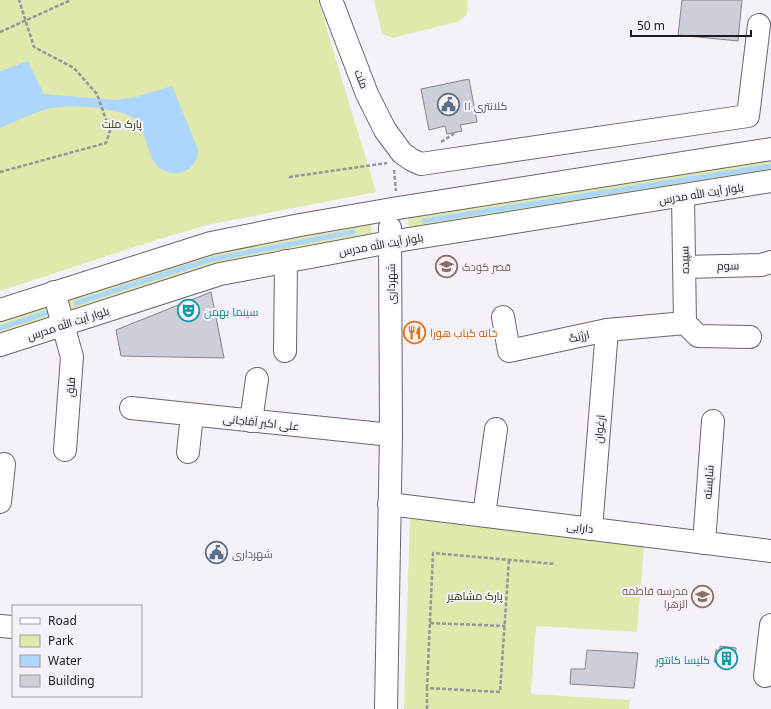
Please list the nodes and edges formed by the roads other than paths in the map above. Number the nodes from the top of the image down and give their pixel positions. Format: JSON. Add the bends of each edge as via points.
{"nodes":[{"id":1,"x":331,"y":0,"type":"edge"},
{"id":2,"x":759,"y":25,"type":"dead end"},
{"id":3,"x":771,"y":149,"type":"edge"},
{"id":4,"x":771,"y":181,"type":"edge"},
{"id":5,"x":683,"y":196,"type":"junction"},
{"id":6,"x":393,"y":203,"type":"junction"},
{"id":7,"x":390,"y":242,"type":"junction"},
{"id":8,"x":286,"y":261,"type":"junction"},
{"id":9,"x":771,"y":262,"type":"edge"},
{"id":10,"x":685,"y":267,"type":"junction"},
{"id":11,"x":54,"y":292,"type":"junction"},
{"id":12,"x":0,"y":310,"type":"edge"},
{"id":13,"x":503,"y":317,"type":"dead end"},
{"id":14,"x":685,"y":324,"type":"junction"},
{"id":15,"x":64,"y":325,"type":"junction"},
{"id":16,"x":607,"y":330,"type":"junction"},
{"id":17,"x":750,"y":337,"type":"dead end"},
{"id":18,"x":0,"y":345,"type":"edge"},
{"id":19,"x":285,"y":351,"type":"dead end"},
{"id":20,"x":257,"y":379,"type":"dead end"},
{"id":21,"x":131,"y":408,"type":"dead end"},
{"id":22,"x":192,"y":415,"type":"junction"},
{"id":23,"x":251,"y":421,"type":"junction"},
{"id":24,"x":713,"y":421,"type":"dead end"},
{"id":25,"x":496,"y":429,"type":"dead end"},
{"id":26,"x":391,"y":435,"type":"junction"},
{"id":27,"x":65,"y":450,"type":"dead end"},
{"id":28,"x":188,"y":452,"type":"dead end"},
{"id":29,"x":4,"y":464,"type":"dead end"},
{"id":30,"x":0,"y":502,"type":"edge"},
{"id":31,"x":389,"y":504,"type":"junction"},
{"id":32,"x":484,"y":515,"type":"junction"},
{"id":33,"x":591,"y":529,"type":"junction"},
{"id":34,"x":704,"y":543,"type":"junction"},
{"id":35,"x":771,"y":551,"type":"edge"},
{"id":36,"x":771,"y":625,"type":"edge"},
{"id":37,"x":0,"y":626,"type":"edge"},
{"id":38,"x":12,"y":627,"type":"edge"},
{"id":39,"x":765,"y":676,"type":"dead end"},
{"id":40,"x":386,"y":709,"type":"edge"}],
"edges":[{"from":1,"to":2,"type":"main road","name":"ملت","via":[[367,94],[385,130],[402,153],[421,164],[748,116]]},
{"from":3,"to":6,"type":"main road"},
{"from":4,"to":5,"type":"main road","name":"بلوار آیت الله مدرس"},
{"from":5,"to":7,"type":"main road","name":"بلوار آیت الله مدرس"},
{"from":5,"to":10,"type":"main road","name":"سپیده"},
{"from":6,"to":7,"type":"main road","name":"شهرداری"},
{"from":6,"to":11,"type":"main road","via":[[300,226],[211,243]]},
{"from":7,"to":8,"type":"main road","name":"بلوار آیت الله مدرس"},
{"from":7,"to":26,"type":"main road","name":"شهرداری"},
{"from":8,"to":15,"type":"main road","name":"بلوار آیت الله مدرس","via":[[220,274]]},
{"from":8,"to":19,"type":"main road"},
{"from":9,"to":10,"type":"main road","name":"سوم","via":[[761,265]]},
{"from":10,"to":14,"type":"main road","name":"سپیده"},
{"from":11,"to":12,"type":"main road"},
{"from":11,"to":15,"type":"main road","name":"فلق"},
{"from":13,"to":16,"type":"main road","name":"ارژنگ","via":[[509,351]]},
{"from":14,"to":16,"type":"main road","name":"ارژنگ"},
{"from":14,"to":17,"type":"main road","via":[[698,336]]},
{"from":15,"to":18,"type":"main road","name":"بلوار آیت الله مدرس"},
{"from":15,"to":27,"type":"main road","name":"فلق","via":[[72,357]]},
{"from":16,"to":33,"type":"main road","name":"ارغوان"},
{"from":20,"to":23,"type":"main road"},
{"from":21,"to":22,"type":"main road","name":"علی اکبر آقاجانی"},
{"from":22,"to":23,"type":"main road","name":"علی اکبر آقاجانی"},
{"from":22,"to":28,"type":"main road"},
{"from":23,"to":26,"type":"main road","name":"علی اکبر آقاجانی"},
{"from":24,"to":34,"type":"main road","name":"شایسته"},
{"from":25,"to":32,"type":"main road"},
{"from":26,"to":31,"type":"main road","name":"شهرداری"},
{"from":29,"to":30,"type":"main road"},
{"from":31,"to":32,"type":"main road","name":"دارایی"},
{"from":31,"to":40,"type":"main road","name":"شهرداری"},
{"from":32,"to":33,"type":"main road","name":"دارایی"},
{"from":33,"to":34,"type":"main road","name":"دارایی"},
{"from":34,"to":35,"type":"main road","name":"دارایی"},
{"from":36,"to":39,"type":"main road"},
{"from":37,"to":38,"type":"main road"}]}
